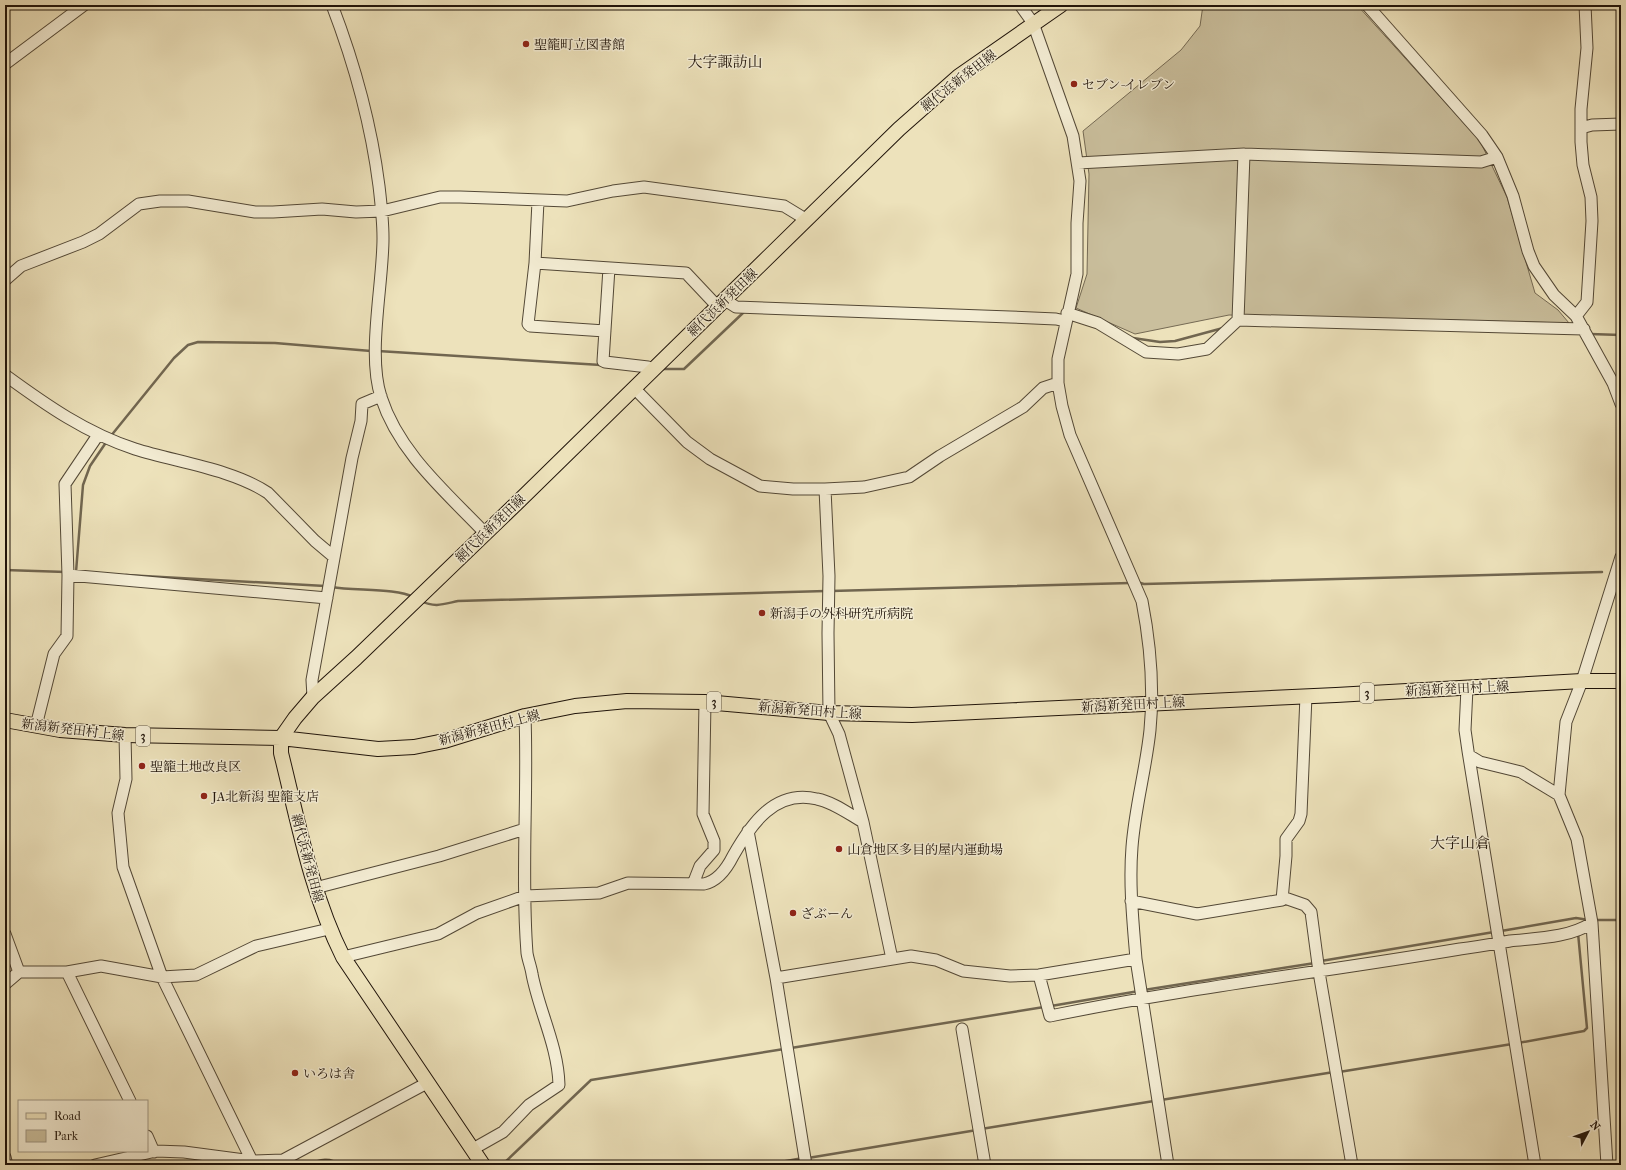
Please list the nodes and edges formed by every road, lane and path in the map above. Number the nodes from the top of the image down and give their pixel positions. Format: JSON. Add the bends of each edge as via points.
{"nodes":[{"id":1,"x":84,"y":5,"type":"edge"},
{"id":2,"x":332,"y":5,"type":"edge"},
{"id":3,"x":1020,"y":5,"type":"edge"},
{"id":4,"x":1061,"y":5,"type":"edge"},
{"id":5,"x":1367,"y":5,"type":"edge"},
{"id":6,"x":1585,"y":5,"type":"edge"},
{"id":7,"x":1033,"y":23,"type":"junction"},
{"id":8,"x":5,"y":64,"type":"edge"},
{"id":9,"x":1621,"y":124,"type":"edge"},
{"id":10,"x":1581,"y":128,"type":"junction"},
{"id":11,"x":1244,"y":154,"type":"junction"},
{"id":12,"x":1497,"y":157,"type":"junction"},
{"id":13,"x":1078,"y":163,"type":"junction"},
{"id":14,"x":538,"y":201,"type":"junction"},
{"id":15,"x":382,"y":211,"type":"junction"},
{"id":16,"x":807,"y":220,"type":"junction"},
{"id":17,"x":535,"y":263,"type":"junction"},
{"id":18,"x":609,"y":268,"type":"junction"},
{"id":19,"x":5,"y":280,"type":"edge"},
{"id":20,"x":721,"y":303,"type":"junction"},
{"id":21,"x":1576,"y":316,"type":"junction"},
{"id":22,"x":1066,"y":317,"type":"junction"},
{"id":23,"x":1238,"y":320,"type":"junction"},
{"id":24,"x":1584,"y":329,"type":"junction"},
{"id":25,"x":605,"y":331,"type":"junction"},
{"id":26,"x":652,"y":370,"type":"junction"},
{"id":27,"x":5,"y":376,"type":"edge"},
{"id":28,"x":1058,"y":383,"type":"junction"},
{"id":29,"x":634,"y":388,"type":"junction"},
{"id":30,"x":380,"y":396,"type":"junction"},
{"id":31,"x":1621,"y":404,"type":"edge"},
{"id":32,"x":98,"y":435,"type":"junction"},
{"id":33,"x":825,"y":489,"type":"junction"},
{"id":34,"x":486,"y":533,"type":"junction"},
{"id":35,"x":334,"y":557,"type":"junction"},
{"id":36,"x":1620,"y":560,"type":"edge"},
{"id":37,"x":68,"y":575,"type":"junction"},
{"id":38,"x":327,"y":598,"type":"junction"},
{"id":39,"x":1582,"y":681,"type":"junction"},
{"id":40,"x":1621,"y":681,"type":"edge"},
{"id":41,"x":1467,"y":688,"type":"junction"},
{"id":42,"x":1306,"y":696,"type":"junction"},
{"id":43,"x":313,"y":697,"type":"junction"},
{"id":44,"x":705,"y":702,"type":"junction"},
{"id":45,"x":1151,"y":704,"type":"junction"},
{"id":46,"x":829,"y":713,"type":"junction"},
{"id":47,"x":524,"y":716,"type":"junction"},
{"id":48,"x":5,"y":720,"type":"edge"},
{"id":49,"x":36,"y":726,"type":"junction"},
{"id":50,"x":126,"y":736,"type":"junction"},
{"id":51,"x":281,"y":738,"type":"junction"},
{"id":52,"x":1470,"y":756,"type":"junction"},
{"id":53,"x":1559,"y":796,"type":"junction"},
{"id":54,"x":863,"y":822,"type":"junction"},
{"id":55,"x":525,"y":829,"type":"junction"},
{"id":56,"x":748,"y":831,"type":"junction"},
{"id":57,"x":693,"y":884,"type":"junction"},
{"id":58,"x":315,"y":888,"type":"junction"},
{"id":59,"x":525,"y":896,"type":"junction"},
{"id":60,"x":1282,"y":897,"type":"junction"},
{"id":61,"x":1131,"y":902,"type":"junction"},
{"id":62,"x":1592,"y":923,"type":"junction"},
{"id":63,"x":329,"y":929,"type":"junction"},
{"id":64,"x":5,"y":934,"type":"edge"},
{"id":65,"x":1500,"y":943,"type":"junction"},
{"id":66,"x":343,"y":956,"type":"junction"},
{"id":67,"x":892,"y":959,"type":"junction"},
{"id":68,"x":1136,"y":959,"type":"junction"},
{"id":69,"x":19,"y":972,"type":"junction"},
{"id":70,"x":67,"y":972,"type":"junction"},
{"id":71,"x":1319,"y":972,"type":"junction"},
{"id":72,"x":1039,"y":975,"type":"junction"},
{"id":73,"x":162,"y":977,"type":"junction"},
{"id":74,"x":776,"y":978,"type":"junction"},
{"id":75,"x":5,"y":984,"type":"edge"},
{"id":76,"x":1141,"y":997,"type":"junction"},
{"id":77,"x":962,"y":1029,"type":"dead end"},
{"id":78,"x":428,"y":1084,"type":"junction"},
{"id":79,"x":130,"y":1100,"type":"edge"},
{"id":80,"x":148,"y":1138,"type":"edge"},
{"id":81,"x":473,"y":1149,"type":"junction"},
{"id":82,"x":154,"y":1152,"type":"junction"},
{"id":83,"x":5,"y":1157,"type":"edge"},
{"id":84,"x":252,"y":1161,"type":"junction"},
{"id":85,"x":7,"y":1165,"type":"edge"},
{"id":86,"x":95,"y":1165,"type":"edge"},
{"id":87,"x":483,"y":1165,"type":"edge"},
{"id":88,"x":806,"y":1165,"type":"edge"},
{"id":89,"x":985,"y":1165,"type":"edge"},
{"id":90,"x":1168,"y":1165,"type":"edge"},
{"id":91,"x":1352,"y":1165,"type":"edge"},
{"id":92,"x":1536,"y":1165,"type":"edge"},
{"id":93,"x":1608,"y":1165,"type":"edge"}],
"edges":[{"from":1,"to":8,"type":"street"},
{"from":2,"to":15,"type":"street","via":[[367,112]]},
{"from":3,"to":7,"type":"street"},
{"from":4,"to":7,"type":"main road","name":"網代浜新発田線"},
{"from":5,"to":12,"type":"street","via":[[1482,135]]},
{"from":6,"to":10,"type":"street","via":[[1587,48]]},
{"from":7,"to":13,"type":"street","via":[[1073,136]]},
{"from":7,"to":16,"type":"main road","name":"網代浜新発田線","via":[[960,76],[921,109]]},
{"from":9,"to":10,"type":"street"},
{"from":10,"to":21,"type":"street","via":[[1582,165],[1591,197],[1592,221],[1587,302]]},
{"from":11,"to":12,"type":"street","via":[[1481,162]]},
{"from":11,"to":13,"type":"street"},
{"from":11,"to":23,"type":"street"},
{"from":12,"to":21,"type":"street","via":[[1513,196],[1534,266],[1554,295]]},
{"from":13,"to":22,"type":"street","via":[[1080,181],[1077,274]]},
{"from":14,"to":15,"type":"street","via":[[440,197]]},
{"from":14,"to":16,"type":"street","via":[[567,201],[644,187],[784,206]]},
{"from":14,"to":17,"type":"street"},
{"from":15,"to":19,"type":"street","via":[[322,209],[255,212],[188,201],[139,204],[99,234],[20,266]]},
{"from":15,"to":30,"type":"street","via":[[383,265],[375,353]]},
{"from":16,"to":20,"type":"main road","name":"網代浜新発田線"},
{"from":17,"to":18,"type":"street"},
{"from":17,"to":25,"type":"street","via":[[528,324],[530,326]]},
{"from":18,"to":20,"type":"street","via":[[686,273]]},
{"from":18,"to":25,"type":"street"},
{"from":20,"to":22,"type":"street","via":[[736,307]]},
{"from":20,"to":26,"type":"main road","name":"網代浜新発田線"},
{"from":21,"to":24,"type":"street"},
{"from":22,"to":23,"type":"street","via":[[1098,323],[1146,352],[1178,354],[1206,349]]},
{"from":22,"to":28,"type":"street","via":[[1058,359]]},
{"from":23,"to":24,"type":"street"},
{"from":24,"to":31,"type":"street","via":[[1613,383]]},
{"from":25,"to":26,"type":"street","via":[[603,361],[648,367]]},
{"from":26,"to":29,"type":"main road","name":"網代浜新発田線"},
{"from":27,"to":32,"type":"street","via":[[52,410]]},
{"from":28,"to":33,"type":"street","via":[[1042,388],[1023,407],[909,477],[864,487]]},
{"from":28,"to":45,"type":"street","via":[[1070,435],[1142,601],[1147,630]]},
{"from":29,"to":33,"type":"street","via":[[687,442],[710,459],[760,486]]},
{"from":29,"to":34,"type":"main road","name":"網代浜新発田線"},
{"from":30,"to":34,"type":"street","via":[[402,441],[421,466]]},
{"from":30,"to":35,"type":"street","via":[[362,404],[361,421]]},
{"from":32,"to":35,"type":"street","via":[[239,478],[259,487]]},
{"from":32,"to":37,"type":"street","via":[[65,484]]},
{"from":33,"to":46,"type":"street","via":[[829,576]]},
{"from":34,"to":43,"type":"main road","name":"網代浜新発田線"},
{"from":35,"to":38,"type":"street"},
{"from":36,"to":39,"type":"street"},
{"from":37,"to":38,"type":"street"},
{"from":37,"to":49,"type":"street","via":[[67,636],[54,654]]},
{"from":38,"to":43,"type":"street","via":[[312,680]]},
{"from":39,"to":40,"type":"main road","name":"新潟新発田村上線","number":"3"},
{"from":39,"to":41,"type":"main road","name":"新潟新発田村上線","number":"3"},
{"from":39,"to":53,"type":"street","via":[[1566,722]]},
{"from":41,"to":42,"type":"main road","name":"新潟新発田村上線","number":"3"},
{"from":41,"to":52,"type":"street","via":[[1465,730]]},
{"from":42,"to":45,"type":"main road","name":"新潟新発田村上線","number":"3"},
{"from":42,"to":60,"type":"street","via":[[1300,814],[1299,821],[1286,839]]},
{"from":43,"to":51,"type":"main road","name":"網代浜新発田線"},
{"from":44,"to":46,"type":"main road","name":"新潟新発田村上線","number":"3"},
{"from":44,"to":47,"type":"main road","name":"新潟新発田村上線","number":"3","via":[[627,701],[575,706]]},
{"from":44,"to":57,"type":"street","via":[[703,814],[714,841],[714,850],[700,866]]},
{"from":45,"to":46,"type":"main road","name":"新潟新発田村上線","number":"3","via":[[912,715]]},
{"from":45,"to":61,"type":"street","via":[[1150,731],[1135,818]]},
{"from":46,"to":54,"type":"street","via":[[839,734]]},
{"from":47,"to":51,"type":"main road","name":"新潟新発田村上線","number":"3","via":[[444,741],[414,747],[378,749]]},
{"from":47,"to":55,"type":"street"},
{"from":48,"to":49,"type":"main road","name":"新潟新発田村上線","number":"3"},
{"from":49,"to":50,"type":"main road","name":"新潟新発田村上線","number":"3"},
{"from":50,"to":51,"type":"main road","name":"新潟新発田村上線","number":"3"},
{"from":50,"to":73,"type":"street","via":[[126,780],[118,813],[123,867]]},
{"from":51,"to":58,"type":"main road","name":"網代浜新発田線","via":[[281,753]]},
{"from":52,"to":53,"type":"street","via":[[1480,762],[1521,772]]},
{"from":52,"to":65,"type":"street"},
{"from":53,"to":62,"type":"street","via":[[1577,839]]},
{"from":54,"to":56,"type":"street","via":[[826,802],[811,798],[794,798],[780,802],[767,810]]},
{"from":54,"to":67,"type":"street"},
{"from":55,"to":58,"type":"street","via":[[439,856]]},
{"from":55,"to":59,"type":"street"},
{"from":56,"to":57,"type":"street","via":[[729,864],[718,877],[712,882]]},
{"from":56,"to":74,"type":"street"},
{"from":57,"to":59,"type":"street","via":[[628,883],[599,893]]},
{"from":58,"to":63,"type":"main road","name":"網代浜新発田線"},
{"from":59,"to":66,"type":"street","via":[[478,913],[438,934]]},
{"from":59,"to":81,"type":"street","via":[[527,954],[534,988],[545,1015],[556,1058],[558,1085],[529,1105],[503,1132]]},
{"from":60,"to":61,"type":"street","via":[[1282,900],[1197,914]]},
{"from":60,"to":71,"type":"street","via":[[1306,905],[1311,912]]},
{"from":61,"to":68,"type":"street"},
{"from":62,"to":65,"type":"street","via":[[1578,931],[1555,936]]},
{"from":62,"to":93,"type":"street"},
{"from":63,"to":66,"type":"main road","name":"網代浜新発田線"},
{"from":63,"to":73,"type":"street","via":[[256,946],[196,975]]},
{"from":64,"to":69,"type":"street"},
{"from":65,"to":71,"type":"street"},
{"from":65,"to":92,"type":"street"},
{"from":66,"to":78,"type":"main road","name":"網代浜新発田線"},
{"from":67,"to":72,"type":"street","via":[[920,956],[974,974]]},
{"from":67,"to":74,"type":"street"},
{"from":68,"to":72,"type":"street"},
{"from":68,"to":76,"type":"street"},
{"from":69,"to":70,"type":"street"},
{"from":69,"to":75,"type":"street"},
{"from":70,"to":73,"type":"street","via":[[101,966]]},
{"from":70,"to":79,"type":"street"},
{"from":71,"to":76,"type":"street"},
{"from":71,"to":91,"type":"street"},
{"from":72,"to":76,"type":"street","via":[[1050,1016]]},
{"from":73,"to":84,"type":"street"},
{"from":74,"to":88,"type":"street"},
{"from":76,"to":90,"type":"street"},
{"from":77,"to":89,"type":"street"},
{"from":78,"to":81,"type":"main road","name":"網代浜新発田線"},
{"from":78,"to":84,"type":"street","via":[[283,1160]]},
{"from":80,"to":82,"type":"street"},
{"from":81,"to":87,"type":"main road","name":"網代浜新発田線"},
{"from":82,"to":84,"type":"street","via":[[184,1152]]},
{"from":82,"to":86,"type":"street"},
{"from":83,"to":85,"type":"street"}]}
